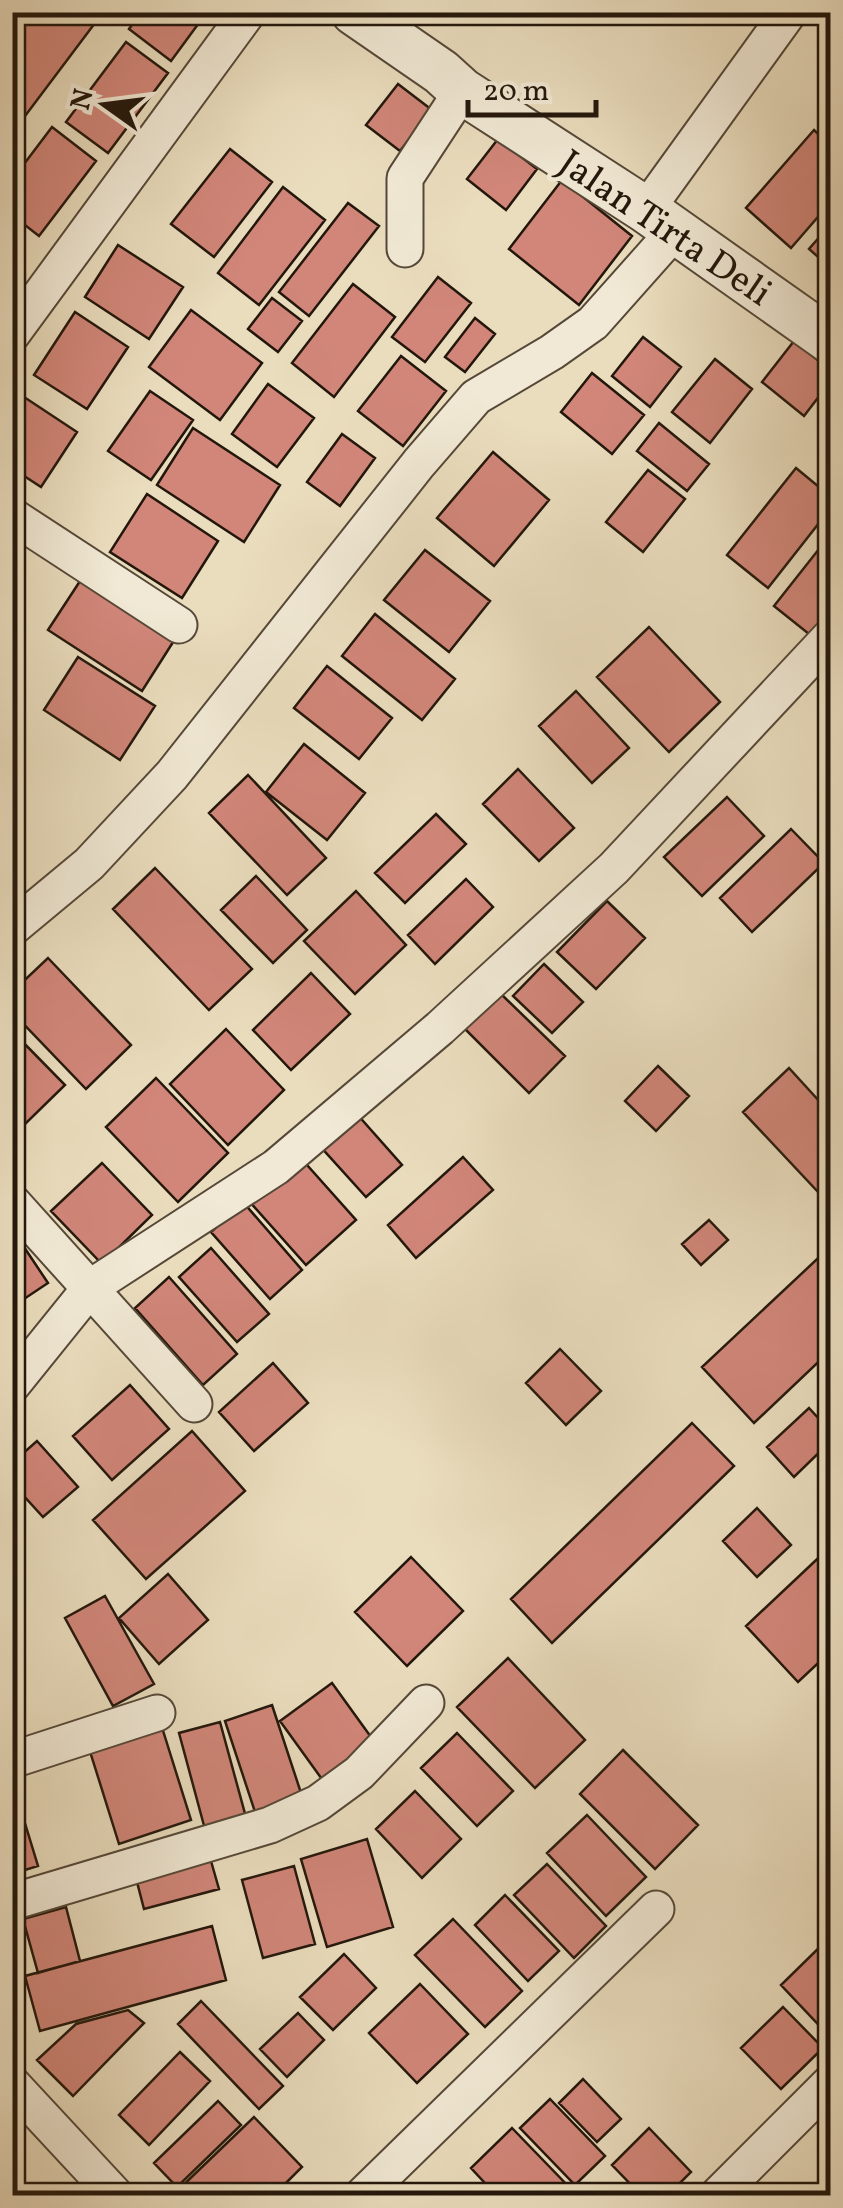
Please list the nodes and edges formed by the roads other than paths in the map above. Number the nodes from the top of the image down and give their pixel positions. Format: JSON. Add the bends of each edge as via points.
{"nodes":[{"id":1,"x":248,"y":12,"type":"edge"},
{"id":2,"x":354,"y":12,"type":"edge"},
{"id":3,"x":789,"y":12,"type":"edge"},
{"id":4,"x":462,"y":91,"type":"junction"},
{"id":5,"x":660,"y":221,"type":"junction"},
{"id":6,"x":405,"y":249,"type":"dead end"},
{"id":7,"x":12,"y":334,"type":"edge"},
{"id":8,"x":830,"y":340,"type":"edge"},
{"id":9,"x":12,"y":516,"type":"edge"},
{"id":10,"x":178,"y":625,"type":"dead end"},
{"id":11,"x":830,"y":637,"type":"edge"},
{"id":12,"x":12,"y":928,"type":"edge"},
{"id":13,"x":12,"y":1202,"type":"edge"},
{"id":14,"x":91,"y":1287,"type":"junction"},
{"id":15,"x":12,"y":1385,"type":"edge"},
{"id":16,"x":194,"y":1404,"type":"dead end"},
{"id":17,"x":426,"y":1703,"type":"dead end"},
{"id":18,"x":158,"y":1713,"type":"dead end"},
{"id":19,"x":12,"y":1760,"type":"edge"},
{"id":20,"x":12,"y":1902,"type":"edge"},
{"id":21,"x":656,"y":1909,"type":"dead end"},
{"id":22,"x":830,"y":2083,"type":"edge"},
{"id":23,"x":12,"y":2084,"type":"edge"},
{"id":24,"x":110,"y":2193,"type":"edge"},
{"id":25,"x":362,"y":2196,"type":"edge"},
{"id":26,"x":717,"y":2196,"type":"edge"}],
"edges":[{"from":1,"to":7,"type":"street"},
{"from":2,"to":4,"type":"street","name":"Jalan Tirta Deli"},
{"from":3,"to":5,"type":"street"},
{"from":4,"to":5,"type":"street","name":"Jalan Tirta Deli"},
{"from":4,"to":6,"type":"street","via":[[405,178]]},
{"from":5,"to":8,"type":"street","name":"Jalan Tirta Deli"},
{"from":5,"to":12,"type":"street","via":[[593,323],[476,397],[172,775],[88,864]]},
{"from":9,"to":10,"type":"street"},
{"from":11,"to":14,"type":"street","via":[[614,868],[440,1028],[276,1167]]},
{"from":13,"to":14,"type":"street"},
{"from":14,"to":15,"type":"street"},
{"from":14,"to":16,"type":"street"},
{"from":17,"to":20,"type":"street","via":[[359,1773],[318,1803],[270,1825]]},
{"from":18,"to":19,"type":"street"},
{"from":21,"to":25,"type":"street"},
{"from":22,"to":26,"type":"street"},
{"from":23,"to":24,"type":"street"}]}
